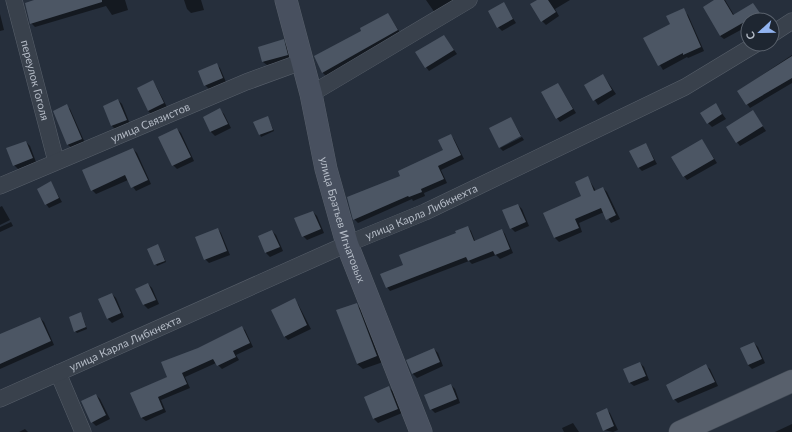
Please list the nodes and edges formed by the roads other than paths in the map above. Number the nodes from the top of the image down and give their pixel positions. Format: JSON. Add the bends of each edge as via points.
{"nodes":[{"id":1,"x":14,"y":0,"type":"edge"},
{"id":2,"x":286,"y":0,"type":"edge"},
{"id":3,"x":469,"y":0,"type":"edge"},
{"id":4,"x":792,"y":21,"type":"edge"},
{"id":5,"x":780,"y":29,"type":"edge"},
{"id":6,"x":743,"y":52,"type":"edge"},
{"id":7,"x":301,"y":62,"type":"junction"},
{"id":8,"x":311,"y":94,"type":"junction"},
{"id":9,"x":56,"y":161,"type":"junction"},
{"id":10,"x":0,"y":186,"type":"edge"},
{"id":11,"x":347,"y":244,"type":"junction"},
{"id":12,"x":58,"y":373,"type":"junction"},
{"id":13,"x":792,"y":381,"type":"edge"},
{"id":14,"x":0,"y":399,"type":"edge"},
{"id":15,"x":83,"y":432,"type":"edge"},
{"id":16,"x":421,"y":432,"type":"edge"},
{"id":17,"x":680,"y":432,"type":"edge"}],
"edges":[{"from":1,"to":9,"type":"street","name":"переулок Гоголя"},
{"from":2,"to":7,"type":"street","name":"улица Братьев Игнатовых"},
{"from":3,"to":8,"type":"street"},
{"from":4,"to":5,"type":"street"},
{"from":6,"to":11,"type":"street","name":"улица Карла Либкнехта","via":[[685,87],[425,212]]},
{"from":7,"to":8,"type":"street","name":"улица Братьев Игнатовых"},
{"from":7,"to":9,"type":"street","name":"улица Связистов","via":[[246,82]]},
{"from":8,"to":11,"type":"street","name":"улица Братьев Игнатовых","via":[[326,169]]},
{"from":9,"to":10,"type":"street","name":"улица Связистов"},
{"from":11,"to":12,"type":"street","name":"улица Карла Либкнехта"},
{"from":11,"to":16,"type":"street","name":"улица Братьев Игнатовых"},
{"from":12,"to":14,"type":"street","name":"улица Карла Либкнехта"},
{"from":12,"to":15,"type":"street","name":"улица Карла Либкнехта"},
{"from":13,"to":17,"type":"main road"}]}
